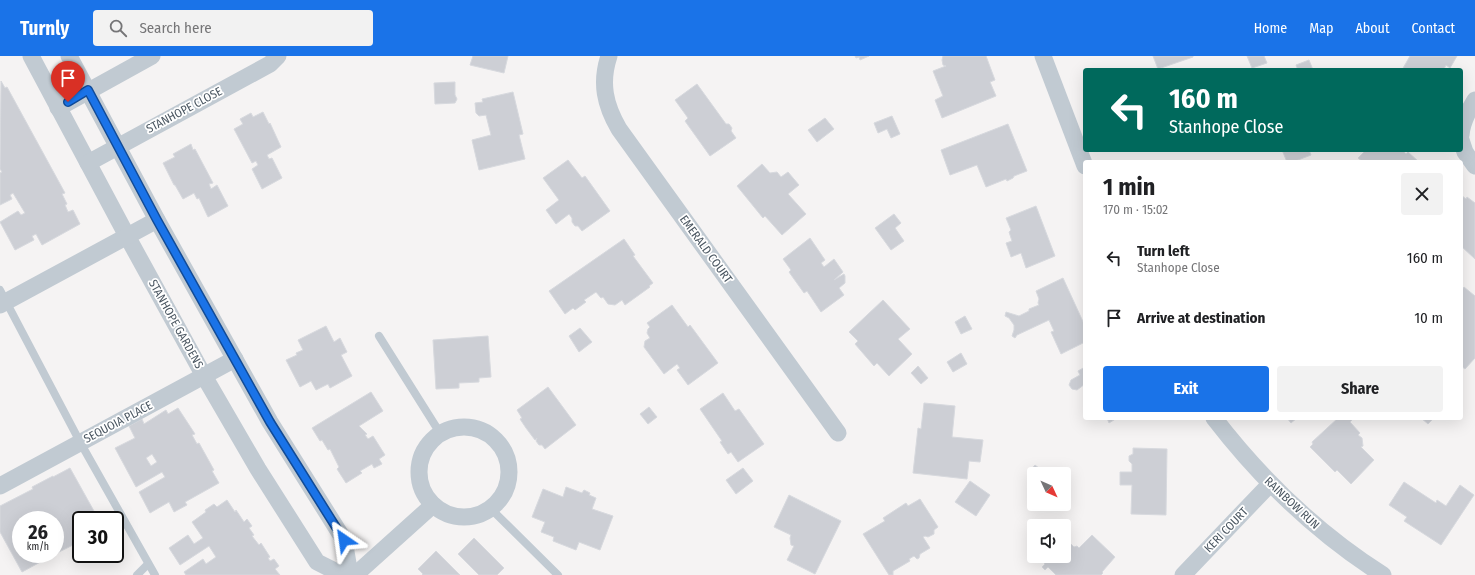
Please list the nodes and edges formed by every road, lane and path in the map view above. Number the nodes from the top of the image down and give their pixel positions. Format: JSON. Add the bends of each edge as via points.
{"nodes":[{"id":1,"x":30,"y":56,"type":"edge"},
{"id":2,"x":69,"y":56,"type":"edge"},
{"id":3,"x":152,"y":56,"type":"edge"},
{"id":4,"x":278,"y":56,"type":"edge"},
{"id":5,"x":609,"y":56,"type":"edge"},
{"id":6,"x":1043,"y":56,"type":"edge"},
{"id":7,"x":88,"y":90,"type":"junction"},
{"id":8,"x":1475,"y":100,"type":"edge"},
{"id":9,"x":58,"y":108,"type":"junction"},
{"id":10,"x":1463,"y":124,"type":"edge"},
{"id":11,"x":118,"y":146,"type":"junction"},
{"id":12,"x":1463,"y":146,"type":"edge"},
{"id":13,"x":1083,"y":161,"type":"edge"},
{"id":14,"x":88,"y":163,"type":"junction"},
{"id":15,"x":1475,"y":166,"type":"edge"},
{"id":16,"x":157,"y":220,"type":"junction"},
{"id":17,"x":127,"y":236,"type":"junction"},
{"id":18,"x":2,"y":299,"type":"edge"},
{"id":19,"x":379,"y":336,"type":"dead end"},
{"id":20,"x":235,"y":358,"type":"junction"},
{"id":21,"x":204,"y":376,"type":"junction"},
{"id":22,"x":1216,"y":420,"type":"edge"},
{"id":23,"x":440,"y":433,"type":"junction"},
{"id":24,"x":838,"y":433,"type":"dead end"},
{"id":25,"x":80,"y":442,"type":"junction"},
{"id":26,"x":1270,"y":484,"type":"junction"},
{"id":27,"x":0,"y":486,"type":"edge"},
{"id":28,"x":433,"y":505,"type":"junction"},
{"id":29,"x":490,"y":508,"type":"junction"},
{"id":30,"x":148,"y":564,"type":"junction"},
{"id":31,"x":137,"y":575,"type":"edge"},
{"id":32,"x":155,"y":575,"type":"edge"},
{"id":33,"x":343,"y":575,"type":"edge"},
{"id":34,"x":350,"y":575,"type":"edge"},
{"id":35,"x":355,"y":575,"type":"edge"},
{"id":36,"x":558,"y":575,"type":"edge"},
{"id":37,"x":1182,"y":575,"type":"edge"},
{"id":38,"x":1383,"y":575,"type":"edge"}],
"edges":[{"from":1,"to":9,"type":"street","name":"STANHOPE GARDENS"},
{"from":2,"to":7,"type":"street"},
{"from":3,"to":7,"type":"street"},
{"from":4,"to":11,"type":"street","name":"STANHOPE CLOSE","via":[[270,64]]},
{"from":5,"to":24,"type":"street","name":"EMERALD COURT","via":[[605,86],[611,116]]},
{"from":6,"to":13,"type":"street"},
{"from":7,"to":9,"type":"street"},
{"from":7,"to":11,"type":"street"},
{"from":8,"to":10,"type":"street"},
{"from":9,"to":14,"type":"street","name":"STANHOPE GARDENS"},
{"from":11,"to":14,"type":"street","name":"STANHOPE CLOSE"},
{"from":11,"to":16,"type":"street"},
{"from":12,"to":15,"type":"street"},
{"from":14,"to":17,"type":"street","name":"STANHOPE GARDENS"},
{"from":16,"to":17,"type":"street"},
{"from":16,"to":20,"type":"street"},
{"from":17,"to":18,"type":"street"},
{"from":17,"to":21,"type":"street","name":"STANHOPE GARDENS"},
{"from":18,"to":25,"type":"lane"},
{"from":19,"to":23,"type":"lane"},
{"from":20,"to":21,"type":"street","name":"SEQUOIA PLACE"},
{"from":20,"to":34,"type":"street","via":[[270,422],[344,540]]},
{"from":21,"to":25,"type":"street","name":"SEQUOIA PLACE"},
{"from":21,"to":33,"type":"street","name":"STANHOPE GARDENS","via":[[258,469],[317,562]]},
{"from":22,"to":26,"type":"street","name":"RAINBOW RUN","via":[[1238,450]]},
{"from":23,"to":28,"type":"street","via":[[428,444],[420,459],[418,476],[423,492]]},
{"from":23,"to":29,"type":"street","via":[[456,427],[473,427],[488,433],[500,445],[508,460],[509,477],[504,493]]},
{"from":25,"to":27,"type":"street","name":"SEQUOIA PLACE"},
{"from":25,"to":30,"type":"lane"},
{"from":26,"to":37,"type":"street","name":"KERI COURT"},
{"from":26,"to":38,"type":"street","name":"RAINBOW RUN","via":[[1313,523]]},
{"from":28,"to":29,"type":"street","via":[[447,514],[463,517],[480,514]]},
{"from":28,"to":35,"type":"street"},
{"from":29,"to":36,"type":"lane"},
{"from":30,"to":31,"type":"lane"},
{"from":30,"to":32,"type":"lane"}]}
